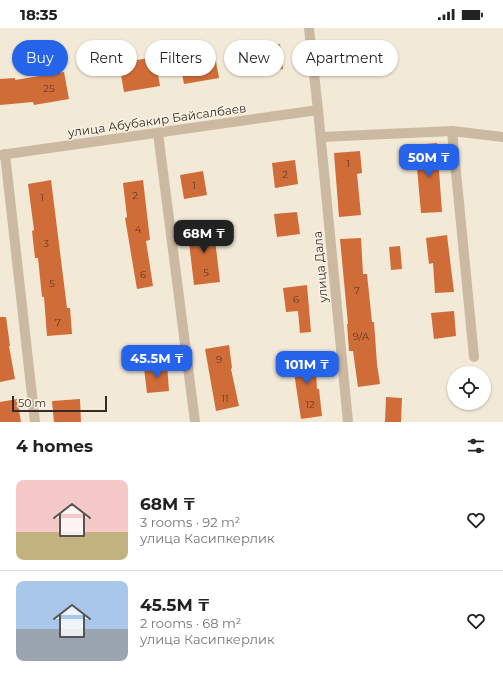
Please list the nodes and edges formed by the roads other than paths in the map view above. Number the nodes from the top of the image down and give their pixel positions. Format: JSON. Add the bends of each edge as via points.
{"nodes":[{"id":1,"x":309,"y":28,"type":"edge"},
{"id":2,"x":318,"y":110,"type":"junction"},
{"id":3,"x":452,"y":131,"type":"junction"},
{"id":4,"x":158,"y":133,"type":"junction"},
{"id":5,"x":321,"y":137,"type":"junction"},
{"id":6,"x":503,"y":137,"type":"edge"},
{"id":7,"x":2,"y":155,"type":"edge"},
{"id":8,"x":474,"y":356,"type":"dead end"},
{"id":9,"x":35,"y":422,"type":"edge"},
{"id":10,"x":195,"y":422,"type":"edge"},
{"id":11,"x":348,"y":422,"type":"edge"}],
"edges":[{"from":1,"to":2,"type":"street","name":"улица Дала"},
{"from":2,"to":4,"type":"street","name":"улица Абубакир Байсалбаев"},
{"from":2,"to":5,"type":"street","name":"улица Дала"},
{"from":3,"to":5,"type":"street"},
{"from":3,"to":6,"type":"street"},
{"from":3,"to":8,"type":"street"},
{"from":4,"to":7,"type":"street","name":"улица Абубакир Байсалбаев"},
{"from":4,"to":10,"type":"street"},
{"from":5,"to":11,"type":"street","name":"улица Дала"},
{"from":7,"to":9,"type":"street"}]}
